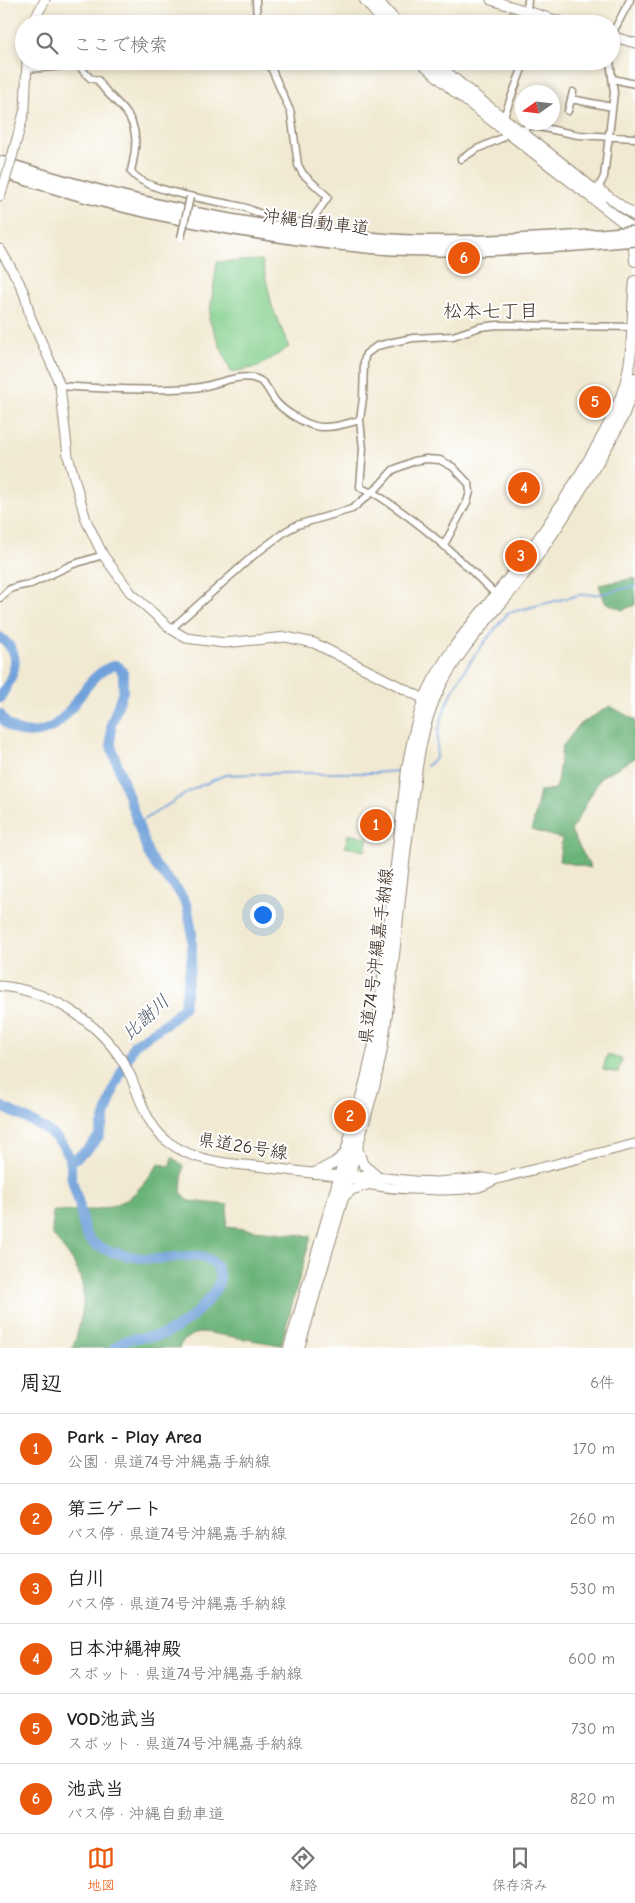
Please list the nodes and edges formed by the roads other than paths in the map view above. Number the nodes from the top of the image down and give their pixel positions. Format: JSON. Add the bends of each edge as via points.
{"nodes":[{"id":1,"x":45,"y":0,"type":"edge"},
{"id":2,"x":256,"y":0,"type":"edge"},
{"id":3,"x":365,"y":0,"type":"edge"},
{"id":4,"x":377,"y":0,"type":"edge"},
{"id":5,"x":491,"y":0,"type":"edge"},
{"id":6,"x":528,"y":0,"type":"edge"},
{"id":7,"x":630,"y":0,"type":"edge"},
{"id":8,"x":526,"y":10,"type":"junction"},
{"id":9,"x":37,"y":15,"type":"edge"},
{"id":10,"x":257,"y":15,"type":"edge"},
{"id":11,"x":378,"y":15,"type":"edge"},
{"id":12,"x":390,"y":15,"type":"edge"},
{"id":13,"x":532,"y":15,"type":"edge"},
{"id":14,"x":620,"y":19,"type":"edge"},
{"id":15,"x":620,"y":39,"type":"edge"},
{"id":16,"x":635,"y":43,"type":"edge"},
{"id":17,"x":27,"y":70,"type":"edge"},
{"id":18,"x":83,"y":70,"type":"edge"},
{"id":19,"x":272,"y":70,"type":"edge"},
{"id":20,"x":430,"y":70,"type":"edge"},
{"id":21,"x":445,"y":70,"type":"edge"},
{"id":22,"x":522,"y":70,"type":"edge"},
{"id":23,"x":611,"y":70,"type":"edge"},
{"id":24,"x":612,"y":79,"type":"junction"},
{"id":25,"x":635,"y":84,"type":"edge"},
{"id":26,"x":612,"y":107,"type":"junction"},
{"id":27,"x":568,"y":111,"type":"dead end"},
{"id":28,"x":503,"y":118,"type":"junction"},
{"id":29,"x":506,"y":130,"type":"junction"},
{"id":30,"x":522,"y":132,"type":"junction"},
{"id":31,"x":609,"y":137,"type":"junction"},
{"id":32,"x":635,"y":138,"type":"edge"},
{"id":33,"x":461,"y":159,"type":"dead end"},
{"id":34,"x":0,"y":162,"type":"edge"},
{"id":35,"x":0,"y":171,"type":"edge"},
{"id":36,"x":597,"y":191,"type":"junction"},
{"id":37,"x":0,"y":196,"type":"edge"},
{"id":38,"x":190,"y":197,"type":"junction"},
{"id":39,"x":610,"y":212,"type":"junction"},
{"id":40,"x":635,"y":216,"type":"edge"},
{"id":41,"x":635,"y":226,"type":"edge"},
{"id":42,"x":635,"y":231,"type":"edge"},
{"id":43,"x":182,"y":238,"type":"dead end"},
{"id":44,"x":589,"y":240,"type":"junction"},
{"id":45,"x":635,"y":240,"type":"edge"},
{"id":46,"x":0,"y":249,"type":"edge"},
{"id":47,"x":635,"y":262,"type":"edge"},
{"id":48,"x":635,"y":277,"type":"edge"},
{"id":49,"x":635,"y":281,"type":"edge"},
{"id":50,"x":633,"y":327,"type":"edge"},
{"id":51,"x":635,"y":378,"type":"edge"},
{"id":52,"x":60,"y":386,"type":"junction"},
{"id":53,"x":360,"y":420,"type":"junction"},
{"id":54,"x":372,"y":492,"type":"junction"},
{"id":55,"x":444,"y":545,"type":"junction"},
{"id":56,"x":103,"y":555,"type":"junction"},
{"id":57,"x":0,"y":598,"type":"edge"},
{"id":58,"x":499,"y":598,"type":"junction"},
{"id":59,"x":171,"y":629,"type":"junction"},
{"id":60,"x":429,"y":701,"type":"junction"},
{"id":61,"x":0,"y":986,"type":"edge"},
{"id":62,"x":357,"y":1144,"type":"junction"},
{"id":63,"x":635,"y":1144,"type":"edge"},
{"id":64,"x":346,"y":1153,"type":"junction"},
{"id":65,"x":314,"y":1173,"type":"junction"},
{"id":66,"x":344,"y":1176,"type":"junction"},
{"id":67,"x":377,"y":1177,"type":"junction"},
{"id":68,"x":495,"y":1180,"type":"junction"},
{"id":69,"x":370,"y":1184,"type":"junction"},
{"id":70,"x":343,"y":1198,"type":"junction"},
{"id":71,"x":289,"y":1348,"type":"edge"},
{"id":72,"x":299,"y":1348,"type":"edge"}],
"edges":[{"from":1,"to":9,"type":"street"},
{"from":2,"to":10,"type":"street"},
{"from":3,"to":11,"type":"main road"},
{"from":4,"to":12,"type":"main road"},
{"from":5,"to":8,"type":"street"},
{"from":6,"to":8,"type":"street"},
{"from":7,"to":14,"type":"street"},
{"from":8,"to":13,"type":"street"},
{"from":15,"to":16,"type":"street"},
{"from":17,"to":37,"type":"street","bridge":true,"via":[[25,109]]},
{"from":18,"to":38,"type":"street","via":[[90,78],[98,80],[133,124],[137,148],[133,174],[147,183]]},
{"from":19,"to":38,"type":"street","via":[[290,113],[298,165],[303,174],[328,197],[310,223]]},
{"from":20,"to":29,"type":"main road"},
{"from":21,"to":28,"type":"main road"},
{"from":22,"to":28,"type":"street"},
{"from":23,"to":24,"type":"street"},
{"from":24,"to":25,"type":"street"},
{"from":24,"to":26,"type":"street"},
{"from":26,"to":27,"type":"street","via":[[572,96]]},
{"from":26,"to":31,"type":"street"},
{"from":28,"to":29,"type":"street"},
{"from":28,"to":30,"type":"main road"},
{"from":29,"to":33,"type":"street","via":[[502,138]]},
{"from":29,"to":39,"type":"main road"},
{"from":30,"to":31,"type":"street","via":[[529,125],[578,135]]},
{"from":30,"to":36,"type":"main road"},
{"from":31,"to":32,"type":"street"},
{"from":31,"to":36,"type":"street","via":[[604,177]]},
{"from":34,"to":44,"type":"highway","name":"沖縄自動車道","via":[[132,200],[300,230],[392,240]]},
{"from":35,"to":44,"type":"highway","name":"沖縄自動車道","via":[[122,207],[229,228],[334,243],[391,249],[489,251]]},
{"from":36,"to":40,"type":"main road"},
{"from":36,"to":41,"type":"main road"},
{"from":38,"to":43,"type":"street","bridge":true},
{"from":39,"to":42,"type":"main road"},
{"from":39,"to":47,"type":"main road","via":[[630,237]]},
{"from":42,"to":44,"type":"highway","name":"沖縄自動車道","bridge":true},
{"from":44,"to":45,"type":"highway","name":"沖縄自動車道","bridge":true},
{"from":46,"to":52,"type":"street","via":[[19,282]]},
{"from":47,"to":48,"type":"main road"},
{"from":49,"to":50,"type":"main road","name":"県道74号沖縄嘉手納線"},
{"from":50,"to":53,"type":"street","via":[[498,325],[453,336],[413,338],[377,346],[366,354],[364,361]]},
{"from":50,"to":58,"type":"main road","name":"県道74号沖縄嘉手納線","via":[[623,392],[612,419]]},
{"from":51,"to":58,"type":"main road","name":"県道74号沖縄嘉手納線","via":[[622,422],[580,492],[539,555]]},
{"from":52,"to":53,"type":"street","via":[[146,390],[206,387],[250,378],[262,381],[279,406],[309,424],[321,428]]},
{"from":52,"to":56,"type":"street","via":[[73,479],[86,520]]},
{"from":53,"to":54,"type":"street","via":[[364,449],[359,484],[362,489]]},
{"from":54,"to":55,"type":"street"},
{"from":54,"to":55,"type":"street","via":[[393,470],[414,462],[433,458],[453,467],[466,481],[470,492]]},
{"from":54,"to":59,"type":"street","via":[[352,509],[286,531]]},
{"from":55,"to":58,"type":"street"},
{"from":56,"to":57,"type":"street","via":[[71,565],[31,584],[10,589]]},
{"from":56,"to":59,"type":"street","via":[[131,593]]},
{"from":58,"to":60,"type":"main road","name":"県道74号沖縄嘉手納線","via":[[459,640],[444,662]]},
{"from":59,"to":60,"type":"street","via":[[186,638],[211,643],[286,638],[314,643]]},
{"from":60,"to":62,"type":"main road","name":"県道74号沖縄嘉手納線","via":[[410,812],[385,1031],[375,1083]]},
{"from":60,"to":64,"type":"main road","name":"県道74号沖縄嘉手納線","via":[[413,739],[407,769],[377,1032]]},
{"from":61,"to":65,"type":"street","name":"県道26号線","via":[[25,990],[69,1009],[97,1030],[118,1054],[155,1128],[182,1151],[213,1161]]},
{"from":62,"to":66,"type":"main road","name":"県道74号沖縄嘉手納線"},
{"from":62,"to":67,"type":"street","via":[[363,1164]]},
{"from":63,"to":68,"type":"street"},
{"from":64,"to":65,"type":"main road"},
{"from":64,"to":66,"type":"main road","name":"県道74号沖縄嘉手納線"},
{"from":65,"to":66,"type":"street","name":"県道26号線"},
{"from":66,"to":67,"type":"street"},
{"from":66,"to":69,"type":"street","via":[[354,1182]]},
{"from":66,"to":70,"type":"main road","name":"県道74号沖縄嘉手納線"},
{"from":66,"to":71,"type":"main road"},
{"from":67,"to":68,"type":"street","via":[[428,1182]]},
{"from":68,"to":69,"type":"street","via":[[477,1187],[438,1191]]},
{"from":69,"to":70,"type":"street","via":[[352,1190]]},
{"from":70,"to":72,"type":"main road","name":"県道74号沖縄嘉手納線"}]}
